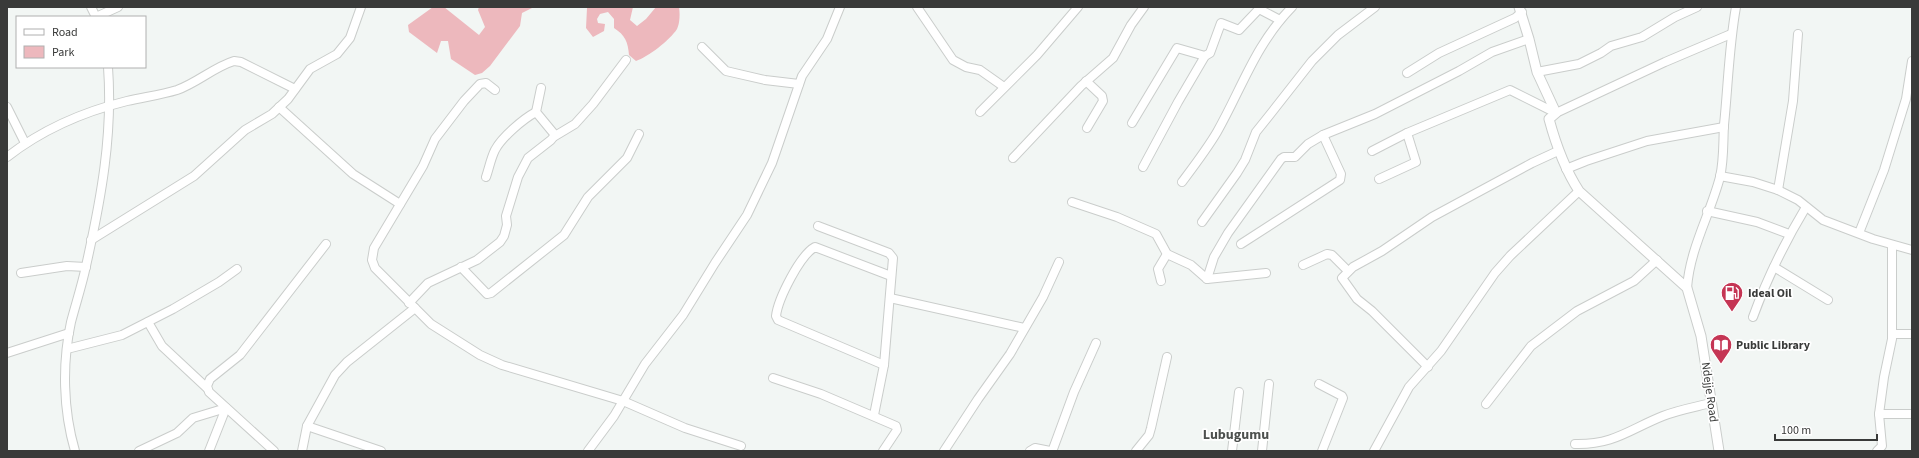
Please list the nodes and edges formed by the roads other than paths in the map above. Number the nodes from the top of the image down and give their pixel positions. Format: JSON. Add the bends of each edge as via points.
{"nodes":[{"id":1,"x":91,"y":7,"type":"edge"},
{"id":2,"x":118,"y":7,"type":"edge"},
{"id":3,"x":361,"y":7,"type":"edge"},
{"id":4,"x":840,"y":7,"type":"edge"},
{"id":5,"x":917,"y":7,"type":"edge"},
{"id":6,"x":1078,"y":7,"type":"edge"},
{"id":7,"x":1144,"y":7,"type":"edge"},
{"id":8,"x":1292,"y":7,"type":"edge"},
{"id":9,"x":1375,"y":7,"type":"edge"},
{"id":10,"x":1697,"y":7,"type":"edge"},
{"id":11,"x":1736,"y":7,"type":"edge"},
{"id":12,"x":1520,"y":9,"type":"edge"},
{"id":13,"x":96,"y":16,"type":"edge"},
{"id":14,"x":98,"y":16,"type":"edge"},
{"id":15,"x":1280,"y":20,"type":"junction"},
{"id":16,"x":1731,"y":34,"type":"junction"},
{"id":17,"x":1798,"y":34,"type":"dead end"},
{"id":18,"x":1530,"y":39,"type":"junction"},
{"id":19,"x":702,"y":47,"type":"dead end"},
{"id":20,"x":1205,"y":56,"type":"junction"},
{"id":21,"x":626,"y":60,"type":"dead end"},
{"id":22,"x":1912,"y":62,"type":"edge"},
{"id":23,"x":108,"y":68,"type":"edge"},
{"id":24,"x":1537,"y":72,"type":"junction"},
{"id":25,"x":1407,"y":73,"type":"dead end"},
{"id":26,"x":1086,"y":81,"type":"junction"},
{"id":27,"x":799,"y":84,"type":"junction"},
{"id":28,"x":1004,"y":87,"type":"junction"},
{"id":29,"x":540,"y":88,"type":"dead end"},
{"id":30,"x":295,"y":89,"type":"junction"},
{"id":31,"x":495,"y":90,"type":"dead end"},
{"id":32,"x":110,"y":106,"type":"junction"},
{"id":33,"x":7,"y":107,"type":"edge"},
{"id":34,"x":279,"y":107,"type":"junction"},
{"id":35,"x":536,"y":112,"type":"junction"},
{"id":36,"x":980,"y":112,"type":"dead end"},
{"id":37,"x":1556,"y":113,"type":"junction"},
{"id":38,"x":1132,"y":123,"type":"dead end"},
{"id":39,"x":1724,"y":127,"type":"junction"},
{"id":40,"x":1087,"y":128,"type":"dead end"},
{"id":41,"x":639,"y":134,"type":"dead end"},
{"id":42,"x":1406,"y":134,"type":"junction"},
{"id":43,"x":1323,"y":135,"type":"junction"},
{"id":44,"x":555,"y":136,"type":"junction"},
{"id":45,"x":25,"y":143,"type":"junction"},
{"id":46,"x":1372,"y":151,"type":"dead end"},
{"id":47,"x":1558,"y":151,"type":"junction"},
{"id":48,"x":7,"y":157,"type":"edge"},
{"id":49,"x":1013,"y":158,"type":"dead end"},
{"id":50,"x":1143,"y":167,"type":"dead end"},
{"id":51,"x":1566,"y":169,"type":"junction"},
{"id":52,"x":1720,"y":176,"type":"junction"},
{"id":53,"x":486,"y":177,"type":"dead end"},
{"id":54,"x":1378,"y":179,"type":"dead end"},
{"id":55,"x":1182,"y":182,"type":"dead end"},
{"id":56,"x":1778,"y":190,"type":"junction"},
{"id":57,"x":1579,"y":191,"type":"junction"},
{"id":58,"x":1072,"y":202,"type":"dead end"},
{"id":59,"x":400,"y":204,"type":"junction"},
{"id":60,"x":1806,"y":207,"type":"junction"},
{"id":61,"x":1707,"y":212,"type":"junction"},
{"id":62,"x":1202,"y":222,"type":"dead end"},
{"id":63,"x":818,"y":226,"type":"dead end"},
{"id":64,"x":1859,"y":233,"type":"junction"},
{"id":65,"x":1789,"y":234,"type":"junction"},
{"id":66,"x":91,"y":240,"type":"junction"},
{"id":67,"x":326,"y":244,"type":"dead end"},
{"id":68,"x":1241,"y":244,"type":"dead end"},
{"id":69,"x":1892,"y":245,"type":"junction"},
{"id":70,"x":1912,"y":250,"type":"edge"},
{"id":71,"x":1167,"y":254,"type":"junction"},
{"id":72,"x":1657,"y":260,"type":"junction"},
{"id":73,"x":1059,"y":262,"type":"dead end"},
{"id":74,"x":1303,"y":265,"type":"dead end"},
{"id":75,"x":86,"y":267,"type":"junction"},
{"id":76,"x":461,"y":267,"type":"junction"},
{"id":77,"x":1774,"y":267,"type":"junction"},
{"id":78,"x":236,"y":269,"type":"dead end"},
{"id":79,"x":1348,"y":271,"type":"junction"},
{"id":80,"x":21,"y":273,"type":"dead end"},
{"id":81,"x":1266,"y":273,"type":"dead end"},
{"id":82,"x":891,"y":276,"type":"junction"},
{"id":83,"x":1207,"y":279,"type":"junction"},
{"id":84,"x":1161,"y":281,"type":"dead end"},
{"id":85,"x":1687,"y":288,"type":"junction"},
{"id":86,"x":890,"y":298,"type":"junction"},
{"id":87,"x":1828,"y":300,"type":"dead end"},
{"id":88,"x":412,"y":305,"type":"junction"},
{"id":89,"x":1753,"y":317,"type":"dead end"},
{"id":90,"x":148,"y":322,"type":"junction"},
{"id":91,"x":1024,"y":328,"type":"junction"},
{"id":92,"x":69,"y":333,"type":"junction"},
{"id":93,"x":1892,"y":334,"type":"junction"},
{"id":94,"x":1912,"y":334,"type":"edge"},
{"id":95,"x":1096,"y":343,"type":"dead end"},
{"id":96,"x":67,"y":349,"type":"junction"},
{"id":97,"x":7,"y":353,"type":"edge"},
{"id":98,"x":1167,"y":356,"type":"dead end"},
{"id":99,"x":884,"y":365,"type":"junction"},
{"id":100,"x":1428,"y":367,"type":"junction"},
{"id":101,"x":773,"y":378,"type":"dead end"},
{"id":102,"x":1269,"y":384,"type":"dead end"},
{"id":103,"x":1318,"y":384,"type":"dead end"},
{"id":104,"x":207,"y":388,"type":"junction"},
{"id":105,"x":1239,"y":392,"type":"dead end"},
{"id":106,"x":622,"y":401,"type":"junction"},
{"id":107,"x":1711,"y":403,"type":"junction"},
{"id":108,"x":1486,"y":404,"type":"dead end"},
{"id":109,"x":226,"y":408,"type":"junction"},
{"id":110,"x":1879,"y":414,"type":"junction"},
{"id":111,"x":1912,"y":414,"type":"edge"},
{"id":112,"x":874,"y":415,"type":"junction"},
{"id":113,"x":307,"y":426,"type":"junction"},
{"id":114,"x":1575,"y":444,"type":"dead end"},
{"id":115,"x":741,"y":446,"type":"dead end"},
{"id":116,"x":75,"y":451,"type":"edge"},
{"id":117,"x":139,"y":451,"type":"edge"},
{"id":118,"x":209,"y":451,"type":"edge"},
{"id":119,"x":274,"y":451,"type":"edge"},
{"id":120,"x":302,"y":451,"type":"edge"},
{"id":121,"x":381,"y":451,"type":"edge"},
{"id":122,"x":588,"y":451,"type":"edge"},
{"id":123,"x":884,"y":451,"type":"edge"},
{"id":124,"x":944,"y":451,"type":"edge"},
{"id":125,"x":1030,"y":451,"type":"edge"},
{"id":126,"x":1136,"y":451,"type":"edge"},
{"id":127,"x":1232,"y":451,"type":"edge"},
{"id":128,"x":1262,"y":451,"type":"edge"},
{"id":129,"x":1322,"y":451,"type":"edge"},
{"id":130,"x":1374,"y":451,"type":"edge"},
{"id":131,"x":1719,"y":451,"type":"edge"},
{"id":132,"x":1877,"y":451,"type":"edge"}],
"edges":[{"from":1,"to":13,"type":"street"},
{"from":2,"to":14,"type":"street"},
{"from":3,"to":30,"type":"street","via":[[350,38],[337,54],[310,69]]},
{"from":4,"to":27,"type":"street","via":[[828,39]]},
{"from":5,"to":28,"type":"street","via":[[953,60],[980,70]]},
{"from":6,"to":28,"type":"street","via":[[1037,55]]},
{"from":7,"to":26,"type":"street","via":[[1113,58]]},
{"from":8,"to":15,"type":"street"},
{"from":9,"to":62,"type":"street","via":[[1338,36],[1312,62],[1256,132],[1245,160]]},
{"from":10,"to":24,"type":"street","via":[[1642,37],[1611,46],[1579,64]]},
{"from":11,"to":16,"type":"street"},
{"from":12,"to":18,"type":"street"},
{"from":12,"to":25,"type":"street","via":[[1515,18],[1438,53]]},
{"from":15,"to":20,"type":"street","via":[[1259,9],[1239,30],[1222,23],[1210,53]]},
{"from":15,"to":55,"type":"street","via":[[1252,61],[1217,132]]},
{"from":16,"to":37,"type":"street"},
{"from":16,"to":39,"type":"street"},
{"from":17,"to":56,"type":"street","via":[[1793,101]]},
{"from":18,"to":24,"type":"street"},
{"from":18,"to":43,"type":"street","via":[[1492,52],[1376,114]]},
{"from":19,"to":27,"type":"street","via":[[726,71],[765,80]]},
{"from":20,"to":38,"type":"street","via":[[1177,48]]},
{"from":20,"to":50,"type":"street"},
{"from":21,"to":44,"type":"street","via":[[575,124]]},
{"from":22,"to":64,"type":"street","via":[[1906,99],[1884,170]]},
{"from":23,"to":32,"type":"street"},
{"from":24,"to":37,"type":"street"},
{"from":26,"to":40,"type":"street","via":[[1102,96],[1103,101]]},
{"from":26,"to":49,"type":"street"},
{"from":27,"to":106,"type":"street","via":[[772,163],[747,215],[683,315],[645,364]]},
{"from":28,"to":36,"type":"street"},
{"from":29,"to":35,"type":"street"},
{"from":30,"to":32,"type":"street","via":[[241,62],[234,61],[179,89]]},
{"from":30,"to":34,"type":"street"},
{"from":31,"to":59,"type":"street","via":[[483,83],[464,101],[435,139]]},
{"from":32,"to":45,"type":"street","via":[[72,118]]},
{"from":32,"to":66,"type":"street","via":[[107,154]]},
{"from":33,"to":45,"type":"street"},
{"from":34,"to":59,"type":"street","via":[[353,174]]},
{"from":34,"to":66,"type":"street","via":[[262,121],[245,130],[194,176]]},
{"from":35,"to":44,"type":"street"},
{"from":35,"to":53,"type":"street","via":[[501,142],[495,150]]},
{"from":37,"to":42,"type":"street","via":[[1510,90]]},
{"from":37,"to":47,"type":"street","via":[[1549,119]]},
{"from":39,"to":51,"type":"street","via":[[1647,141]]},
{"from":39,"to":52,"type":"street"},
{"from":41,"to":76,"type":"street","via":[[627,158],[588,197],[564,235],[491,293],[487,294],[482,290]]},
{"from":42,"to":46,"type":"street"},
{"from":42,"to":54,"type":"street","via":[[1416,162]]},
{"from":43,"to":68,"type":"street","via":[[1341,174],[1340,180]]},
{"from":43,"to":83,"type":"street","via":[[1308,144],[1298,155],[1281,159],[1228,233],[1214,257]]},
{"from":44,"to":76,"type":"street","via":[[531,154],[524,164],[506,216],[504,236],[500,242],[477,260]]},
{"from":45,"to":48,"type":"street"},
{"from":47,"to":51,"type":"street"},
{"from":47,"to":79,"type":"street","via":[[1432,217]]},
{"from":51,"to":57,"type":"street"},
{"from":52,"to":56,"type":"street"},
{"from":52,"to":61,"type":"street"},
{"from":56,"to":60,"type":"street"},
{"from":57,"to":72,"type":"street"},
{"from":57,"to":100,"type":"street","via":[[1510,256]]},
{"from":58,"to":71,"type":"street","via":[[1117,217],[1156,234]]},
{"from":59,"to":88,"type":"street","via":[[374,248],[372,260],[375,268]]},
{"from":60,"to":64,"type":"street","via":[[1823,220]]},
{"from":60,"to":65,"type":"street"},
{"from":61,"to":65,"type":"street","via":[[1757,222]]},
{"from":61,"to":85,"type":"street","via":[[1690,266]]},
{"from":63,"to":82,"type":"street","via":[[889,254],[894,259]]},
{"from":64,"to":69,"type":"street"},
{"from":65,"to":77,"type":"street"},
{"from":66,"to":75,"type":"street"},
{"from":67,"to":104,"type":"street","via":[[240,356],[210,379]]},
{"from":69,"to":70,"type":"street"},
{"from":69,"to":93,"type":"street"},
{"from":71,"to":83,"type":"street","via":[[1191,265]]},
{"from":71,"to":84,"type":"street","via":[[1158,269]]},
{"from":72,"to":85,"type":"street"},
{"from":72,"to":108,"type":"street","via":[[1634,281],[1577,311],[1531,346]]},
{"from":73,"to":91,"type":"street","via":[[1043,297]]},
{"from":74,"to":79,"type":"street","via":[[1327,254],[1332,255]]},
{"from":75,"to":80,"type":"street","via":[[67,266]]},
{"from":75,"to":92,"type":"street"},
{"from":76,"to":88,"type":"street","via":[[428,283]]},
{"from":77,"to":87,"type":"street"},
{"from":77,"to":89,"type":"street"},
{"from":78,"to":90,"type":"street","via":[[219,282]]},
{"from":79,"to":100,"type":"street","via":[[1342,278],[1356,299],[1372,311]]},
{"from":81,"to":83,"type":"street"},
{"from":82,"to":86,"type":"street"},
{"from":82,"to":99,"type":"street","via":[[815,247],[803,259],[780,300],[776,316],[778,320]]},
{"from":85,"to":107,"type":"street","name":"Ndejje Road","via":[[1701,336],[1709,375]]},
{"from":86,"to":91,"type":"street"},
{"from":86,"to":99,"type":"street"},
{"from":88,"to":106,"type":"street","via":[[431,324],[480,355],[502,365]]},
{"from":88,"to":113,"type":"street","via":[[335,375]]},
{"from":90,"to":96,"type":"street","via":[[122,334]]},
{"from":90,"to":104,"type":"street","via":[[162,346]]},
{"from":91,"to":124,"type":"street","via":[[1010,354]]},
{"from":92,"to":96,"type":"street"},
{"from":92,"to":97,"type":"street"},
{"from":93,"to":94,"type":"street"},
{"from":93,"to":110,"type":"street"},
{"from":95,"to":125,"type":"street","via":[[1052,449],[1050,451],[1035,448]]},
{"from":96,"to":116,"type":"street","via":[[66,413]]},
{"from":98,"to":126,"type":"street","via":[[1149,435]]},
{"from":99,"to":112,"type":"street"},
{"from":100,"to":130,"type":"street","via":[[1409,387]]},
{"from":101,"to":112,"type":"street"},
{"from":102,"to":128,"type":"street"},
{"from":103,"to":129,"type":"street","via":[[1343,398]]},
{"from":104,"to":109,"type":"street"},
{"from":105,"to":127,"type":"street"},
{"from":106,"to":115,"type":"street","via":[[685,428]]},
{"from":106,"to":122,"type":"street"},
{"from":107,"to":114,"type":"street","via":[[1663,416],[1605,442]]},
{"from":107,"to":131,"type":"street","name":"Ndejje Road"},
{"from":109,"to":117,"type":"street","via":[[193,418],[177,433]]},
{"from":109,"to":118,"type":"street"},
{"from":109,"to":119,"type":"street"},
{"from":110,"to":111,"type":"street"},
{"from":110,"to":132,"type":"street","via":[[1882,446]]},
{"from":112,"to":123,"type":"street","via":[[897,427]]},
{"from":113,"to":120,"type":"street"},
{"from":113,"to":121,"type":"street"}]}
